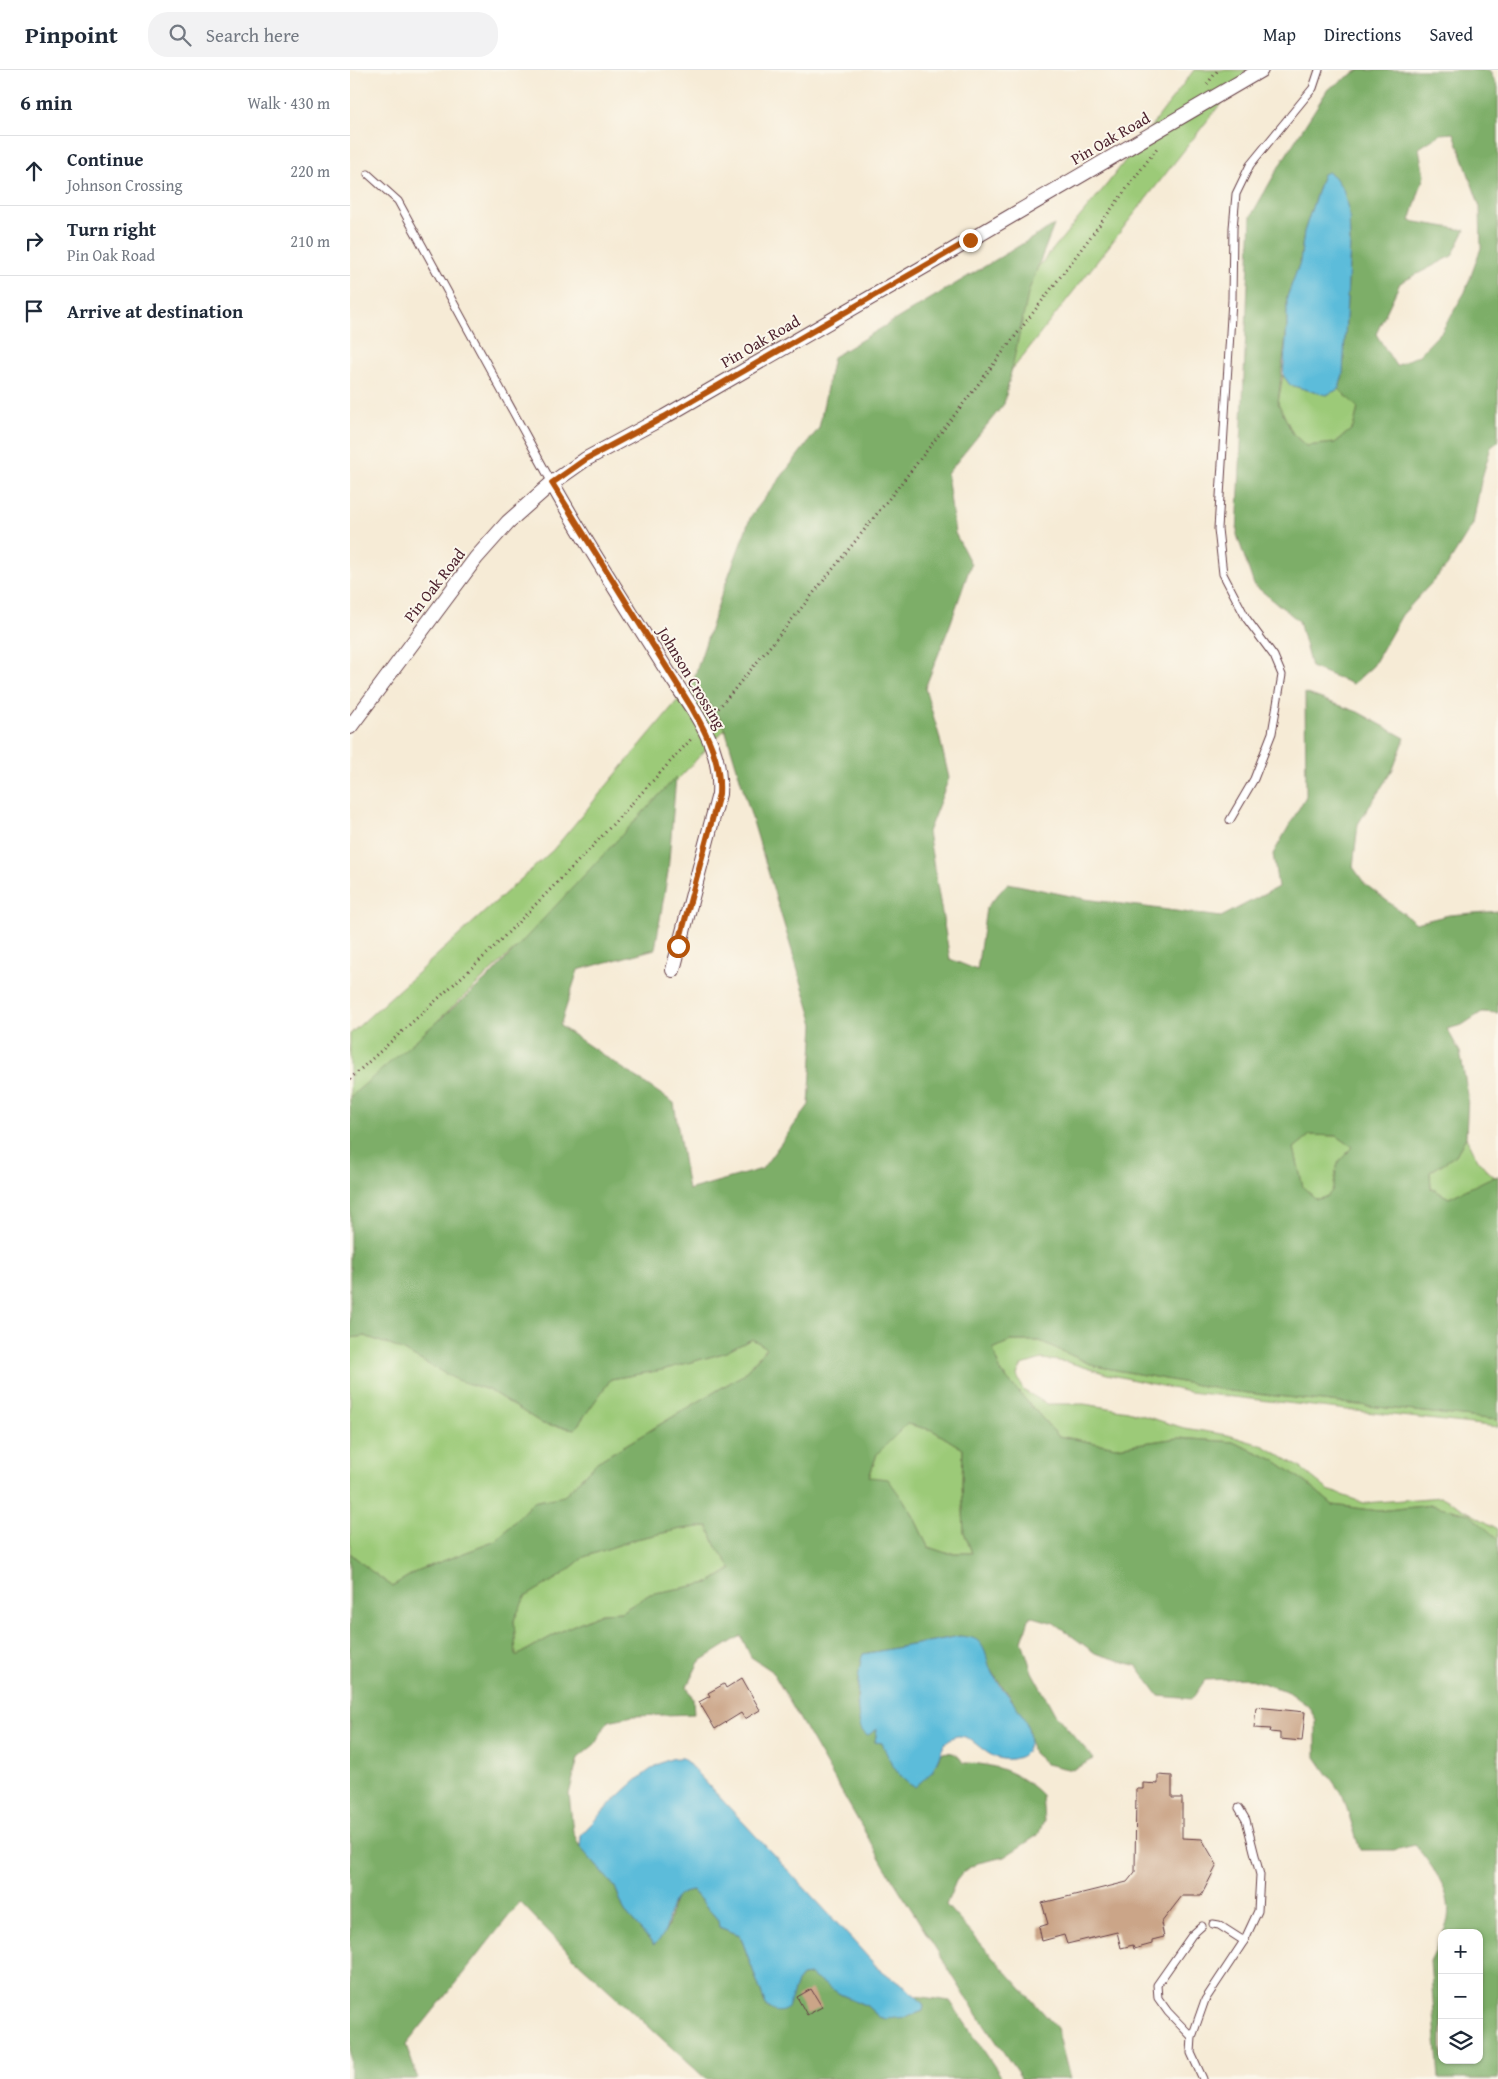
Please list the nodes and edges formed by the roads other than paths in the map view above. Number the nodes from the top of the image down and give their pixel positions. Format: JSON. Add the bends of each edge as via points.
{"nodes":[{"id":1,"x":1261,"y":70,"type":"edge"},
{"id":2,"x":1319,"y":70,"type":"edge"},
{"id":3,"x":368,"y":174,"type":"dead end"},
{"id":4,"x":552,"y":483,"type":"junction"},
{"id":5,"x":350,"y":727,"type":"edge"},
{"id":6,"x":1230,"y":820,"type":"dead end"},
{"id":7,"x":673,"y":970,"type":"dead end"},
{"id":8,"x":1239,"y":1808,"type":"dead end"},
{"id":9,"x":1213,"y":1924,"type":"dead end"},
{"id":10,"x":1202,"y":1926,"type":"dead end"},
{"id":11,"x":1244,"y":1941,"type":"junction"},
{"id":12,"x":1192,"y":2037,"type":"junction"},
{"id":13,"x":1203,"y":2079,"type":"edge"}],
"edges":[{"from":1,"to":4,"type":"street","name":"Pin Oak Road","via":[[664,417],[586,459]]},
{"from":2,"to":6,"type":"lane","via":[[1313,88],[1250,165],[1236,194],[1218,529],[1222,574],[1246,618],[1274,656],[1282,675],[1272,733],[1254,779]]},
{"from":3,"to":4,"type":"lane","via":[[398,201]]},
{"from":4,"to":5,"type":"street","name":"Pin Oak Road","via":[[508,522],[476,558]]},
{"from":4,"to":7,"type":"street","name":"Johnson Crossing","via":[[699,720],[717,763],[719,794]]},
{"from":8,"to":11,"type":"lane","via":[[1246,1820],[1260,1875],[1258,1911]]},
{"from":9,"to":11,"type":"lane"},
{"from":10,"to":12,"type":"lane","via":[[1192,1935],[1158,1985],[1158,1998]]},
{"from":11,"to":12,"type":"lane","via":[[1204,2000]]},
{"from":12,"to":13,"type":"lane","via":[[1191,2053]]}]}
